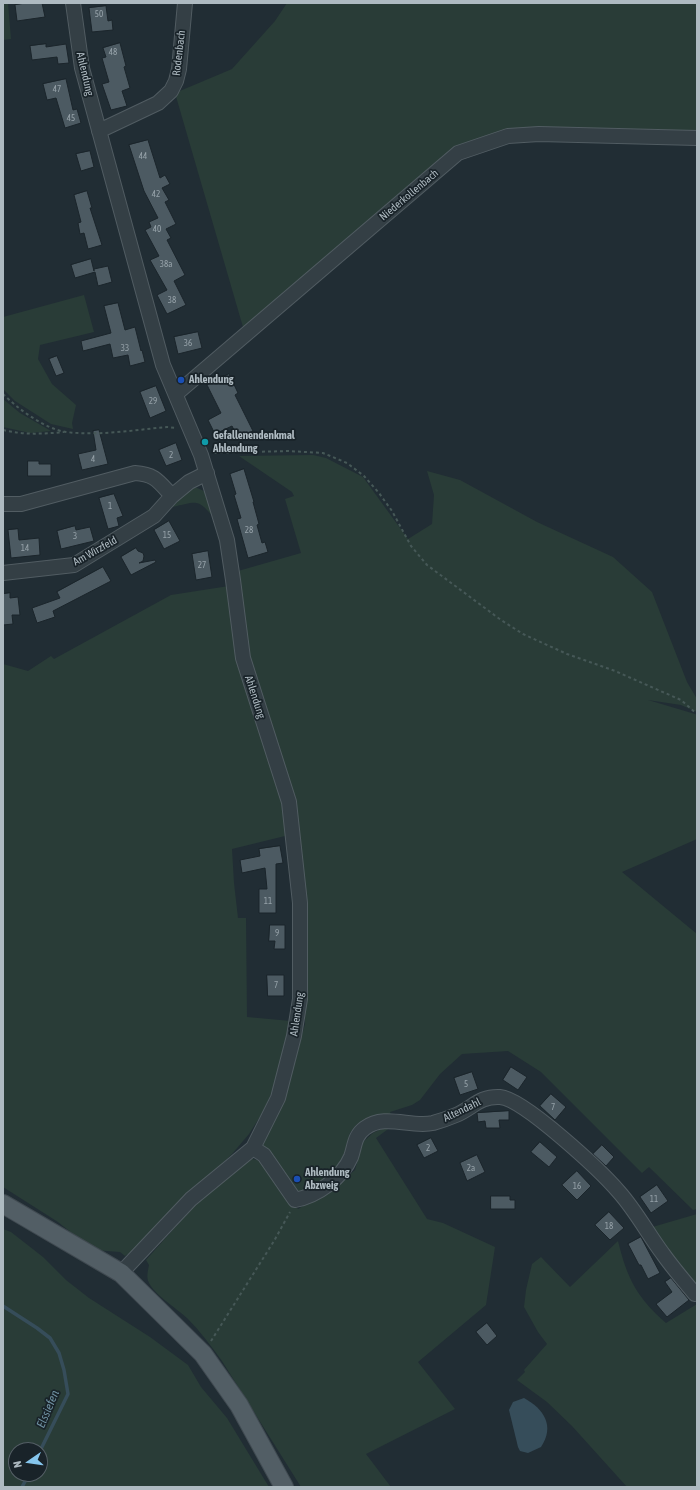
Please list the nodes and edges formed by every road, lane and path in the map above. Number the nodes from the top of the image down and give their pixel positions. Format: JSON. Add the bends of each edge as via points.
{"nodes":[{"id":1,"x":73,"y":3,"type":"edge"},
{"id":2,"x":185,"y":3,"type":"edge"},
{"id":3,"x":99,"y":131,"type":"junction"},
{"id":4,"x":697,"y":138,"type":"edge"},
{"id":5,"x":3,"y":394,"type":"edge"},
{"id":6,"x":176,"y":394,"type":"junction"},
{"id":7,"x":189,"y":429,"type":"junction"},
{"id":8,"x":3,"y":430,"type":"edge"},
{"id":9,"x":65,"y":432,"type":"junction"},
{"id":10,"x":201,"y":455,"type":"junction"},
{"id":11,"x":207,"y":473,"type":"junction"},
{"id":12,"x":172,"y":496,"type":"junction"},
{"id":13,"x":3,"y":504,"type":"edge"},
{"id":14,"x":3,"y":573,"type":"edge"},
{"id":15,"x":697,"y":714,"type":"edge"},
{"id":16,"x":253,"y":1148,"type":"junction"},
{"id":17,"x":295,"y":1200,"type":"junction"},
{"id":18,"x":3,"y":1204,"type":"edge"},
{"id":19,"x":121,"y":1273,"type":"junction"},
{"id":20,"x":695,"y":1294,"type":"dead end"},
{"id":21,"x":203,"y":1354,"type":"junction"},
{"id":22,"x":284,"y":1487,"type":"edge"}],
"edges":[{"from":1,"to":3,"type":"street","name":"Ahlendung","via":[[82,68]]},
{"from":2,"to":3,"type":"street","name":"Rodenbach","via":[[179,69],[171,91],[158,103]]},
{"from":3,"to":6,"type":"street","name":"Ahlendung","via":[[163,365]]},
{"from":4,"to":6,"type":"street","name":"Niederkollenbach","via":[[539,134],[508,136],[458,153]]},
{"from":5,"to":9,"type":"path","via":[[31,416]]},
{"from":6,"to":7,"type":"street","name":"Ahlendung"},
{"from":7,"to":9,"type":"path","via":[[167,427],[104,433]]},
{"from":7,"to":10,"type":"street","name":"Ahlendung"},
{"from":8,"to":9,"type":"path","via":[[35,434]]},
{"from":10,"to":11,"type":"street","name":"Ahlendung"},
{"from":10,"to":15,"type":"path","via":[[288,451],[322,453],[347,463],[364,476],[379,493],[411,546],[428,565],[501,620],[529,637],[567,654],[615,671],[681,700]]},
{"from":11,"to":12,"type":"street","name":"Am Wirzfeld","via":[[189,482]]},
{"from":11,"to":16,"type":"street","name":"Ahlendung","via":[[227,540],[242,658],[290,802],[300,903],[300,999],[294,1036],[278,1098]]},
{"from":12,"to":13,"type":"street","via":[[154,477],[146,473],[135,473],[21,504]]},
{"from":12,"to":14,"type":"street","name":"Am Wirzfeld","via":[[154,516],[74,565]]},
{"from":16,"to":17,"type":"street","via":[[264,1155]]},
{"from":16,"to":19,"type":"street","name":"Ahlendung","via":[[191,1199]]},
{"from":17,"to":20,"type":"street","name":"Altendahl","via":[[319,1191],[342,1171],[350,1158],[356,1138],[365,1128],[390,1121],[432,1123],[456,1115],[487,1097],[509,1099],[548,1126],[619,1192],[634,1210],[662,1254]]},
{"from":17,"to":21,"type":"path","via":[[274,1241]]},
{"from":18,"to":19,"type":"main road"},
{"from":19,"to":21,"type":"main road"},
{"from":21,"to":22,"type":"main road","via":[[239,1405]]}]}
